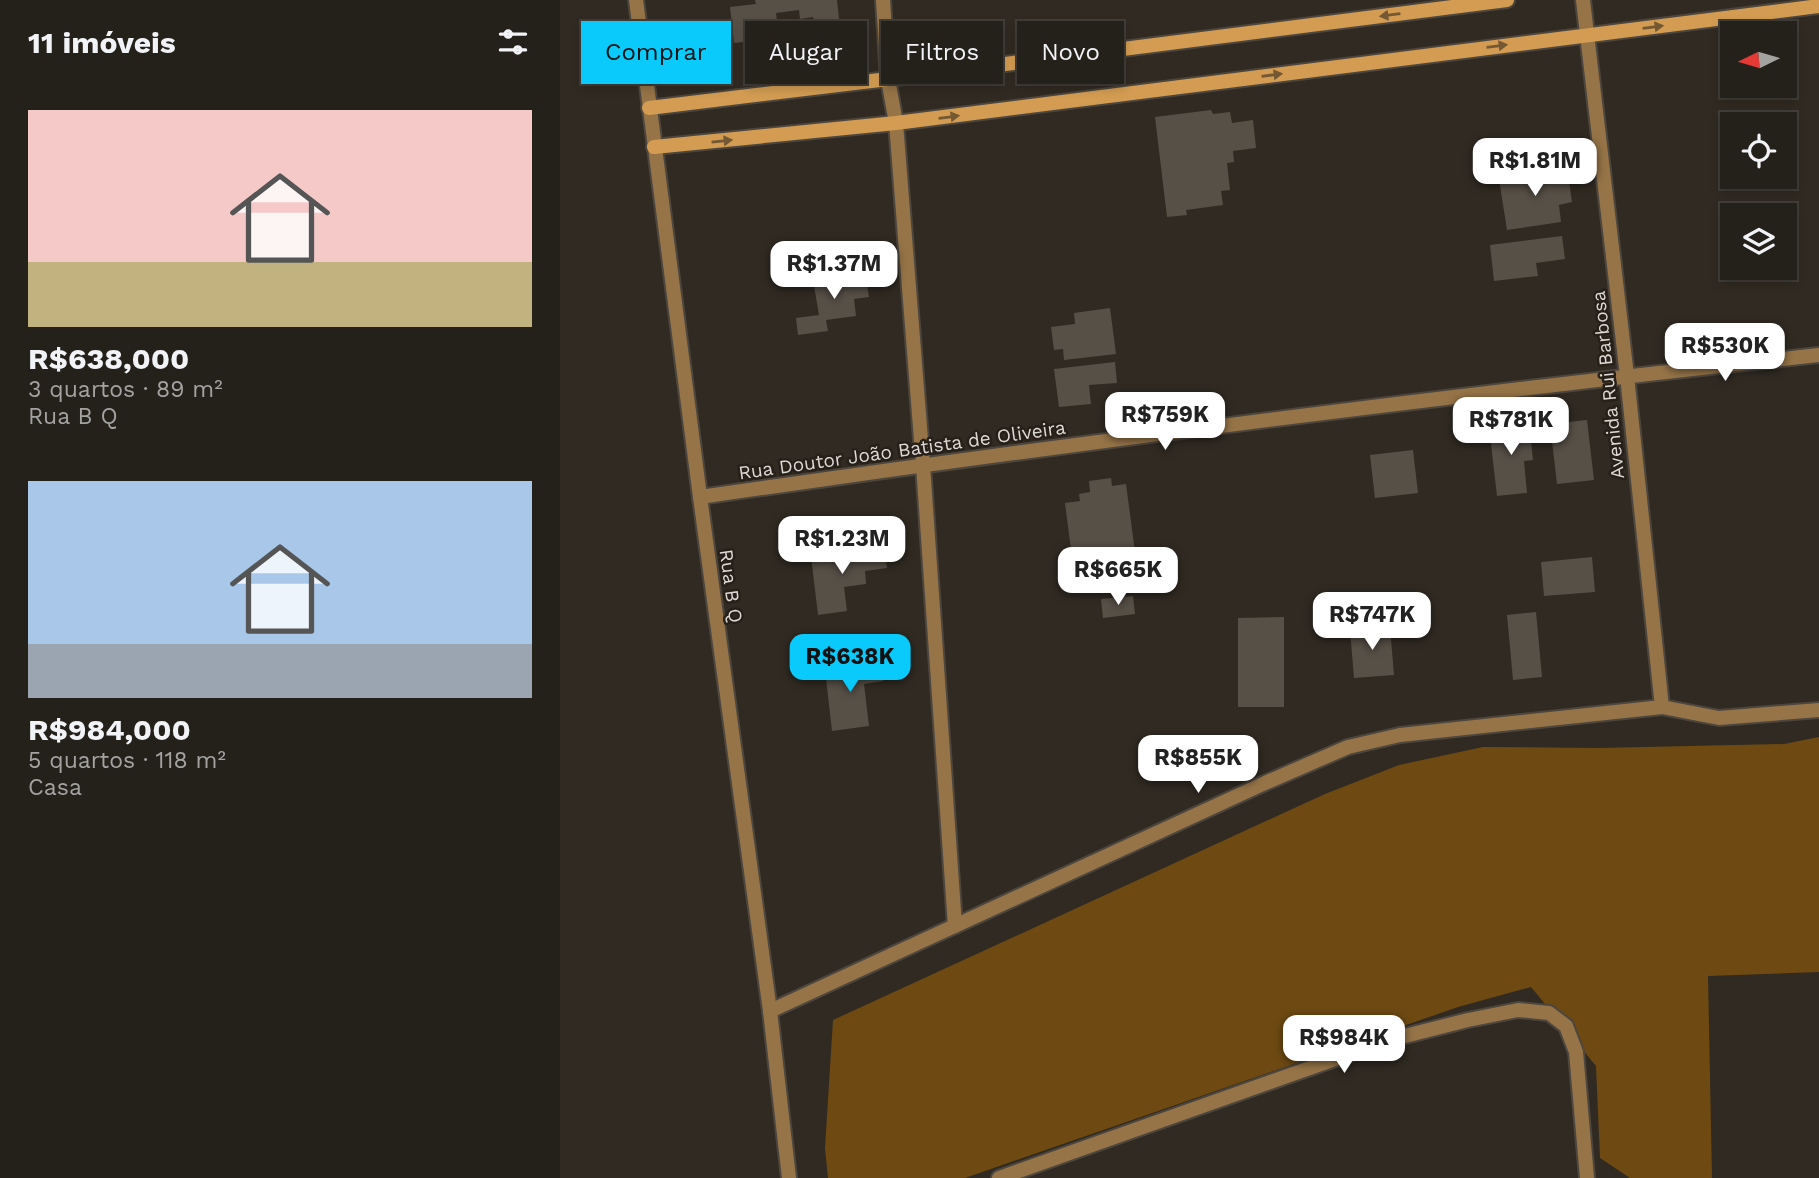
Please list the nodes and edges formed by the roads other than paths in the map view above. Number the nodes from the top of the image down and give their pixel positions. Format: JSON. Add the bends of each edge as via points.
{"nodes":[{"id":1,"x":636,"y":0,"type":"edge"},
{"id":2,"x":883,"y":0,"type":"edge"},
{"id":3,"x":1507,"y":0,"type":"edge"},
{"id":4,"x":1583,"y":0,"type":"edge"},
{"id":5,"x":1819,"y":6,"type":"edge"},
{"id":6,"x":884,"y":21,"type":"edge"},
{"id":7,"x":1586,"y":35,"type":"junction"},
{"id":8,"x":1003,"y":64,"type":"edge"},
{"id":9,"x":881,"y":80,"type":"edge"},
{"id":10,"x":889,"y":84,"type":"edge"},
{"id":11,"x":649,"y":108,"type":"junction"},
{"id":12,"x":896,"y":123,"type":"junction"},
{"id":13,"x":654,"y":147,"type":"junction"},
{"id":14,"x":1819,"y":355,"type":"edge"},
{"id":15,"x":1627,"y":376,"type":"junction"},
{"id":16,"x":923,"y":465,"type":"junction"},
{"id":17,"x":700,"y":497,"type":"junction"},
{"id":18,"x":1662,"y":707,"type":"junction"},
{"id":19,"x":1819,"y":710,"type":"edge"},
{"id":20,"x":955,"y":926,"type":"junction"},
{"id":21,"x":770,"y":1010,"type":"junction"},
{"id":22,"x":789,"y":1178,"type":"edge"},
{"id":23,"x":999,"y":1178,"type":"edge"},
{"id":24,"x":1587,"y":1178,"type":"edge"}],
"edges":[{"from":1,"to":11,"type":"street","name":"Rua B Q"},
{"from":2,"to":6,"type":"street"},
{"from":3,"to":8,"type":"street","one_way":true},
{"from":4,"to":7,"type":"street","name":"Avenida Rui Barbosa"},
{"from":7,"to":5,"type":"street","one_way":true},
{"from":12,"to":7,"type":"street","one_way":true},
{"from":7,"to":15,"type":"street","name":"Avenida Rui Barbosa"},
{"from":9,"to":11,"type":"street"},
{"from":10,"to":12,"type":"street"},
{"from":11,"to":13,"type":"street","name":"Rua B Q"},
{"from":13,"to":12,"type":"street","one_way":true},
{"from":12,"to":16,"type":"street"},
{"from":13,"to":17,"type":"street","name":"Rua B Q"},
{"from":14,"to":15,"type":"street","name":"Rua Doutor João Batista de Oliveira"},
{"from":15,"to":16,"type":"street","name":"Rua Doutor João Batista de Oliveira"},
{"from":15,"to":18,"type":"street","name":"Avenida Rui Barbosa"},
{"from":16,"to":17,"type":"street","name":"Rua Doutor João Batista de Oliveira"},
{"from":16,"to":20,"type":"street"},
{"from":17,"to":21,"type":"street","name":"Rua B Q"},
{"from":18,"to":19,"type":"street","via":[[1719,718]]},
{"from":18,"to":20,"type":"street","via":[[1400,735],[1348,747]]},
{"from":20,"to":21,"type":"street"},
{"from":21,"to":22,"type":"street","name":"Rua B Q"},
{"from":23,"to":24,"type":"street","via":[[1389,1040],[1518,1010],[1549,1013],[1566,1026],[1576,1052]]}]}
